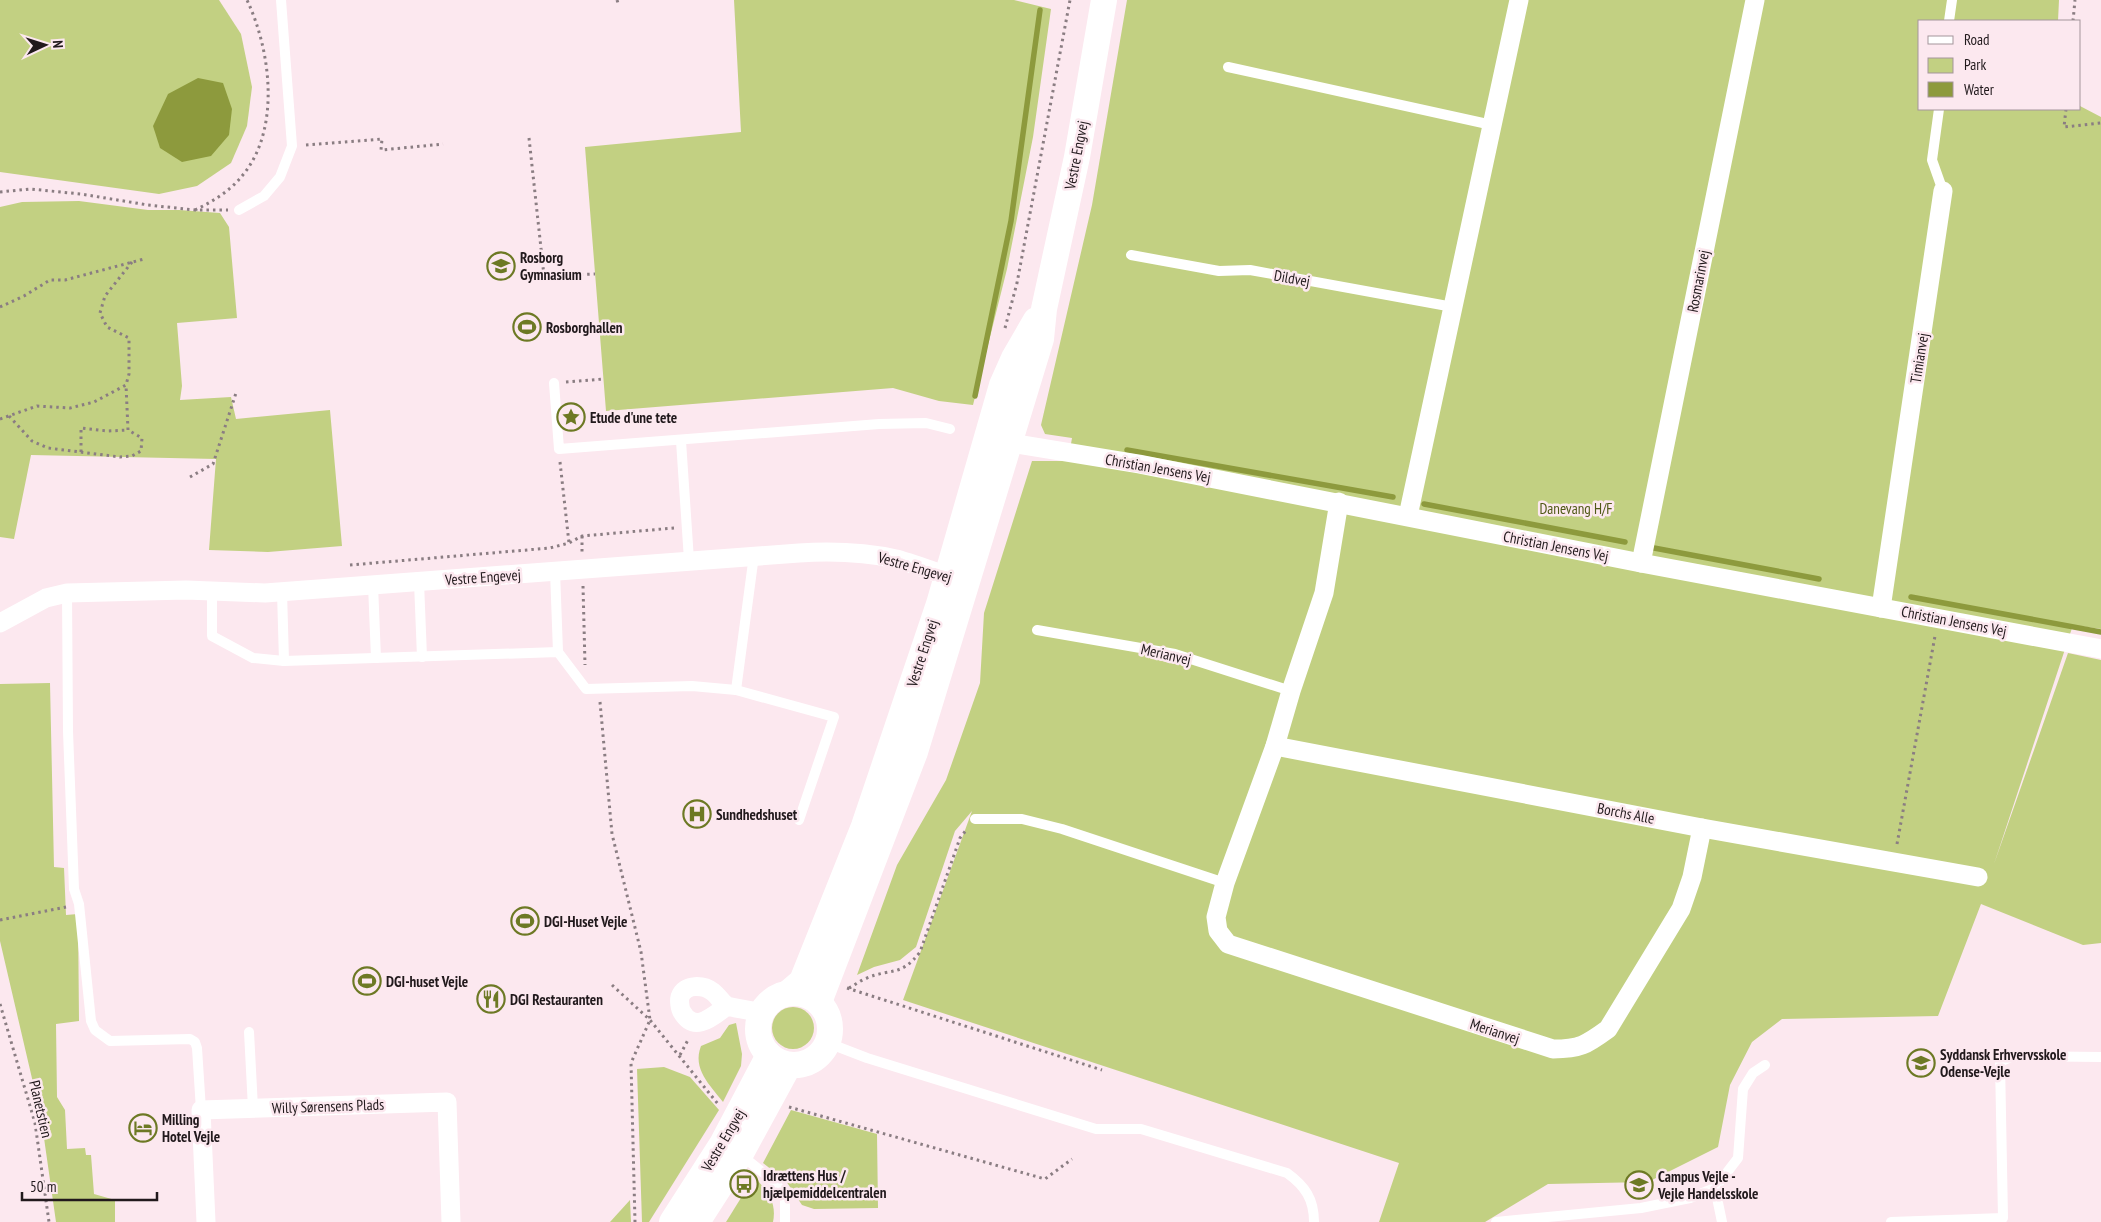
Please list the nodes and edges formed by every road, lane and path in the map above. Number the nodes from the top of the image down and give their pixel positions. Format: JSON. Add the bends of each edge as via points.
{"nodes":[{"id":1,"x":247,"y":0,"type":"edge"},
{"id":2,"x":281,"y":0,"type":"edge"},
{"id":3,"x":1070,"y":0,"type":"edge"},
{"id":4,"x":1104,"y":0,"type":"edge"},
{"id":5,"x":1519,"y":0,"type":"edge"},
{"id":6,"x":1756,"y":0,"type":"edge"},
{"id":7,"x":1952,"y":0,"type":"edge"},
{"id":8,"x":2075,"y":0,"type":"edge"},
{"id":9,"x":1949,"y":20,"type":"edge"},
{"id":10,"x":2073,"y":20,"type":"edge"},
{"id":11,"x":1228,"y":67,"type":"dead end"},
{"id":12,"x":1939,"y":110,"type":"edge"},
{"id":13,"x":2066,"y":110,"type":"edge"},
{"id":14,"x":2101,"y":124,"type":"edge"},
{"id":15,"x":1492,"y":125,"type":"junction"},
{"id":16,"x":529,"y":138,"type":"dead end"},
{"id":17,"x":443,"y":144,"type":"dead end"},
{"id":18,"x":292,"y":146,"type":"junction"},
{"id":19,"x":0,"y":192,"type":"edge"},
{"id":20,"x":1943,"y":192,"type":"joint"},
{"id":21,"x":195,"y":210,"type":"junction"},
{"id":22,"x":239,"y":210,"type":"joint"},
{"id":23,"x":1131,"y":255,"type":"dead end"},
{"id":24,"x":144,"y":259,"type":"dead end"},
{"id":25,"x":132,"y":262,"type":"junction"},
{"id":26,"x":595,"y":274,"type":"dead end"},
{"id":27,"x":0,"y":307,"type":"edge"},
{"id":28,"x":1453,"y":307,"type":"junction"},
{"id":29,"x":1004,"y":330,"type":"dead end"},
{"id":30,"x":603,"y":378,"type":"dead end"},
{"id":31,"x":578,"y":380,"type":"dead end"},
{"id":32,"x":554,"y":383,"type":"dead end"},
{"id":33,"x":126,"y":385,"type":"junction"},
{"id":34,"x":236,"y":392,"type":"dead end"},
{"id":35,"x":9,"y":416,"type":"junction"},
{"id":36,"x":0,"y":419,"type":"edge"},
{"id":37,"x":950,"y":429,"type":"dead end"},
{"id":38,"x":128,"y":430,"type":"junction"},
{"id":39,"x":998,"y":440,"type":"junction"},
{"id":40,"x":681,"y":441,"type":"junction"},
{"id":41,"x":558,"y":449,"type":"junction"},
{"id":42,"x":81,"y":452,"type":"junction"},
{"id":43,"x":190,"y":477,"type":"dead end"},
{"id":44,"x":1340,"y":502,"type":"junction"},
{"id":45,"x":1408,"y":516,"type":"junction"},
{"id":46,"x":687,"y":527,"type":"junction"},
{"id":47,"x":582,"y":536,"type":"junction"},
{"id":48,"x":569,"y":543,"type":"junction"},
{"id":49,"x":754,"y":555,"type":"junction"},
{"id":50,"x":689,"y":560,"type":"junction"},
{"id":51,"x":1641,"y":563,"type":"junction"},
{"id":52,"x":350,"y":565,"type":"dead end"},
{"id":53,"x":583,"y":569,"type":"junction"},
{"id":54,"x":555,"y":571,"type":"junction"},
{"id":55,"x":957,"y":579,"type":"junction"},
{"id":56,"x":419,"y":582,"type":"junction"},
{"id":57,"x":373,"y":585,"type":"junction"},
{"id":58,"x":212,"y":590,"type":"junction"},
{"id":59,"x":282,"y":592,"type":"junction"},
{"id":60,"x":67,"y":593,"type":"junction"},
{"id":61,"x":1881,"y":608,"type":"junction"},
{"id":62,"x":1939,"y":618,"type":"junction"},
{"id":63,"x":0,"y":623,"type":"edge"},
{"id":64,"x":1037,"y":630,"type":"dead end"},
{"id":65,"x":2101,"y":648,"type":"edge"},
{"id":66,"x":558,"y":652,"type":"junction"},
{"id":67,"x":422,"y":656,"type":"junction"},
{"id":68,"x":376,"y":658,"type":"junction"},
{"id":69,"x":284,"y":661,"type":"junction"},
{"id":70,"x":586,"y":689,"type":"junction"},
{"id":71,"x":598,"y":689,"type":"junction"},
{"id":72,"x":736,"y":690,"type":"junction"},
{"id":73,"x":1291,"y":691,"type":"junction"},
{"id":74,"x":1275,"y":746,"type":"junction"},
{"id":75,"x":975,"y":819,"type":"joint"},
{"id":76,"x":799,"y":820,"type":"dead end"},
{"id":77,"x":1702,"y":828,"type":"junction"},
{"id":78,"x":1893,"y":862,"type":"junction"},
{"id":79,"x":1978,"y":877,"type":"dead end"},
{"id":80,"x":1225,"y":883,"type":"junction"},
{"id":81,"x":80,"y":904,"type":"junction"},
{"id":82,"x":0,"y":920,"type":"edge"},
{"id":83,"x":612,"y":986,"type":"dead end"},
{"id":84,"x":831,"y":992,"type":"junction"},
{"id":85,"x":788,"y":993,"type":"junction"},
{"id":86,"x":0,"y":1004,"type":"edge"},
{"id":87,"x":727,"y":1006,"type":"dead end"},
{"id":88,"x":762,"y":1013,"type":"junction"},
{"id":89,"x":650,"y":1020,"type":"junction"},
{"id":90,"x":249,"y":1032,"type":"dead end"},
{"id":91,"x":828,"y":1043,"type":"junction"},
{"id":92,"x":2101,"y":1057,"type":"edge"},
{"id":93,"x":779,"y":1060,"type":"junction"},
{"id":94,"x":1765,"y":1065,"type":"dead end"},
{"id":95,"x":1102,"y":1070,"type":"dead end"},
{"id":96,"x":769,"y":1102,"type":"junction"},
{"id":97,"x":253,"y":1108,"type":"junction"},
{"id":98,"x":201,"y":1110,"type":"junction"},
{"id":99,"x":724,"y":1110,"type":"dead end"},
{"id":100,"x":731,"y":1149,"type":"junction"},
{"id":101,"x":1072,"y":1159,"type":"dead end"},
{"id":102,"x":1715,"y":1188,"type":"junction"},
{"id":103,"x":2003,"y":1220,"type":"edge"},
{"id":104,"x":49,"y":1222,"type":"edge"},
{"id":105,"x":206,"y":1222,"type":"edge"},
{"id":106,"x":451,"y":1222,"type":"edge"},
{"id":107,"x":635,"y":1222,"type":"edge"},
{"id":108,"x":672,"y":1222,"type":"edge"},
{"id":109,"x":697,"y":1222,"type":"edge"},
{"id":110,"x":785,"y":1222,"type":"edge"},
{"id":111,"x":1314,"y":1222,"type":"edge"},
{"id":112,"x":1496,"y":1222,"type":"edge"},
{"id":113,"x":1722,"y":1222,"type":"edge"},
{"id":114,"x":1891,"y":1222,"type":"edge"}],
"edges":[{"from":1,"to":21,"type":"path","via":[[258,23],[267,65],[268,105],[263,135],[256,156],[242,177],[225,192]]},
{"from":2,"to":18,"type":"lane"},
{"from":3,"to":29,"type":"path","via":[[1017,282]]},
{"from":4,"to":39,"type":"street","name":"Vestre Engvej","via":[[1077,157],[1044,309],[1041,339]]},
{"from":5,"to":15,"type":"street"},
{"from":6,"to":51,"type":"street","name":"Rosmarinvej"},
{"from":7,"to":9,"type":"lane"},
{"from":8,"to":10,"type":"path"},
{"from":11,"to":15,"type":"lane"},
{"from":12,"to":20,"type":"lane","name":"Timianvej","via":[[1932,160]]},
{"from":13,"to":14,"type":"path","via":[[2064,127]]},
{"from":15,"to":28,"type":"street"},
{"from":16,"to":26,"type":"path","via":[[544,276]]},
{"from":17,"to":18,"type":"path","via":[[381,150],[382,139]]},
{"from":18,"to":22,"type":"lane","via":[[280,177],[264,196]]},
{"from":19,"to":21,"type":"path","via":[[30,189]]},
{"from":20,"to":61,"type":"street","name":"Timianvej"},
{"from":21,"to":22,"type":"path"},
{"from":23,"to":28,"type":"lane","name":"Dildvej","via":[[1219,271],[1250,270]]},
{"from":24,"to":25,"type":"path"},
{"from":25,"to":27,"type":"path","via":[[65,280],[50,280]]},
{"from":25,"to":33,"type":"path","via":[[105,296],[100,313],[107,327],[129,338]]},
{"from":28,"to":45,"type":"street"},
{"from":30,"to":31,"type":"path"},
{"from":32,"to":41,"type":"lane"},
{"from":33,"to":35,"type":"path","via":[[94,402],[70,408],[38,406]]},
{"from":33,"to":38,"type":"path"},
{"from":34,"to":43,"type":"path","via":[[213,464]]},
{"from":35,"to":36,"type":"path"},
{"from":35,"to":42,"type":"path","via":[[32,441],[48,448]]},
{"from":37,"to":40,"type":"lane","via":[[926,423],[879,424]]},
{"from":38,"to":42,"type":"path","via":[[81,428]]},
{"from":38,"to":42,"type":"path","via":[[142,438],[141,451],[132,456]]},
{"from":39,"to":44,"type":"street","name":"Christian Jensens Vej"},
{"from":39,"to":55,"type":"street","name":"Vestre Engvej"},
{"from":40,"to":41,"type":"lane"},
{"from":40,"to":46,"type":"lane"},
{"from":41,"to":48,"type":"path"},
{"from":44,"to":45,"type":"street","name":"Christian Jensens Vej"},
{"from":44,"to":73,"type":"street","name":"Merianvej","via":[[1324,593]]},
{"from":45,"to":51,"type":"street","name":"Christian Jensens Vej"},
{"from":46,"to":47,"type":"path"},
{"from":46,"to":50,"type":"lane"},
{"from":47,"to":48,"type":"path"},
{"from":47,"to":53,"type":"path"},
{"from":48,"to":52,"type":"path","via":[[550,548]]},
{"from":49,"to":50,"type":"street","name":"Vestre Engevej"},
{"from":49,"to":55,"type":"street","name":"Vestre Engevej","via":[[833,551],[866,554]]},
{"from":49,"to":72,"type":"lane"},
{"from":50,"to":53,"type":"street","name":"Vestre Engevej"},
{"from":51,"to":61,"type":"street","name":"Christian Jensens Vej"},
{"from":53,"to":54,"type":"street","name":"Vestre Engevej"},
{"from":53,"to":70,"type":"path"},
{"from":54,"to":56,"type":"street","name":"Vestre Engevej"},
{"from":54,"to":66,"type":"lane"},
{"from":55,"to":84,"type":"street","name":"Vestre Engvej","via":[[915,752],[844,940]]},
{"from":55,"to":85,"type":"street","name":"Vestre Engvej","via":[[802,981]]},
{"from":56,"to":57,"type":"street","name":"Vestre Engevej"},
{"from":56,"to":67,"type":"lane"},
{"from":57,"to":59,"type":"street","name":"Vestre Engevej"},
{"from":57,"to":68,"type":"lane"},
{"from":58,"to":59,"type":"street","name":"Vestre Engevej"},
{"from":58,"to":60,"type":"street","name":"Vestre Engevej"},
{"from":58,"to":69,"type":"lane","via":[[212,636],[254,658]]},
{"from":59,"to":69,"type":"lane"},
{"from":60,"to":63,"type":"street","name":"Vestre Engevej","via":[[46,598]]},
{"from":60,"to":81,"type":"lane","via":[[73,869],[74,889]]},
{"from":61,"to":62,"type":"street","name":"Christian Jensens Vej"},
{"from":62,"to":65,"type":"street","name":"Christian Jensens Vej"},
{"from":62,"to":78,"type":"path"},
{"from":64,"to":73,"type":"lane","name":"Merianvej","via":[[1175,654]]},
{"from":66,"to":67,"type":"lane"},
{"from":66,"to":70,"type":"lane"},
{"from":67,"to":68,"type":"lane"},
{"from":68,"to":69,"type":"lane"},
{"from":70,"to":71,"type":"lane"},
{"from":71,"to":72,"type":"lane","via":[[692,686]]},
{"from":71,"to":89,"type":"path","via":[[612,834],[641,952]]},
{"from":72,"to":76,"type":"lane","via":[[834,717]]},
{"from":73,"to":74,"type":"street","name":"Merianvej"},
{"from":74,"to":77,"type":"street","name":"Borchs Alle"},
{"from":74,"to":80,"type":"street","name":"Merianvej"},
{"from":75,"to":80,"type":"lane","via":[[1022,819],[1062,829]]},
{"from":75,"to":84,"type":"path","via":[[960,838],[920,952],[910,964],[893,972],[868,977]]},
{"from":77,"to":78,"type":"street","name":"Borchs Alle"},
{"from":77,"to":80,"type":"street","name":"Merianvej","via":[[1692,877],[1681,909],[1608,1029],[1574,1049],[1553,1049],[1228,944],[1218,931],[1216,917]]},
{"from":78,"to":79,"type":"street","name":"Borchs Alle"},
{"from":81,"to":82,"type":"path"},
{"from":81,"to":98,"type":"lane","via":[[91,1021],[96,1030],[110,1041],[190,1039],[195,1042]]},
{"from":83,"to":89,"type":"path"},
{"from":84,"to":85,"type":"street"},
{"from":84,"to":91,"type":"street"},
{"from":84,"to":95,"type":"path"},
{"from":85,"to":88,"type":"street","via":[[773,1000]]},
{"from":86,"to":104,"type":"path","name":"Planetstien","via":[[35,1123]]},
{"from":87,"to":88,"type":"street"},
{"from":88,"to":93,"type":"street","via":[[760,1040]]},
{"from":89,"to":99,"type":"path"},
{"from":89,"to":107,"type":"path","via":[[631,1063]]},
{"from":90,"to":97,"type":"lane"},
{"from":91,"to":93,"type":"street","via":[[823,1052],[808,1063]]},
{"from":91,"to":111,"type":"lane","via":[[1096,1129],[1141,1129],[1287,1173],[1302,1184],[1314,1211]]},
{"from":92,"to":103,"type":"lane","via":[[2013,1056],[2000,1062]]},
{"from":93,"to":96,"type":"street","name":"Vestre Engvej"},
{"from":93,"to":100,"type":"street","name":"Vestre Engvej"},
{"from":94,"to":102,"type":"lane","via":[[1753,1073],[1743,1089],[1738,1158]]},
{"from":96,"to":100,"type":"street","name":"Vestre Engvej"},
{"from":96,"to":101,"type":"path","via":[[1045,1179]]},
{"from":97,"to":98,"type":"street","name":"Willy Sørensens Plads"},
{"from":97,"to":106,"type":"street","name":"Willy Sørensens Plads","via":[[447,1102]]},
{"from":98,"to":105,"type":"street"},
{"from":100,"to":108,"type":"street","name":"Vestre Engvej"},
{"from":100,"to":109,"type":"street","name":"Vestre Engvej"},
{"from":100,"to":110,"type":"lane","via":[[776,1183],[785,1199]]},
{"from":102,"to":112,"type":"lane","via":[[1690,1198],[1641,1208]]},
{"from":102,"to":113,"type":"lane"},
{"from":103,"to":114,"type":"lane"}]}
